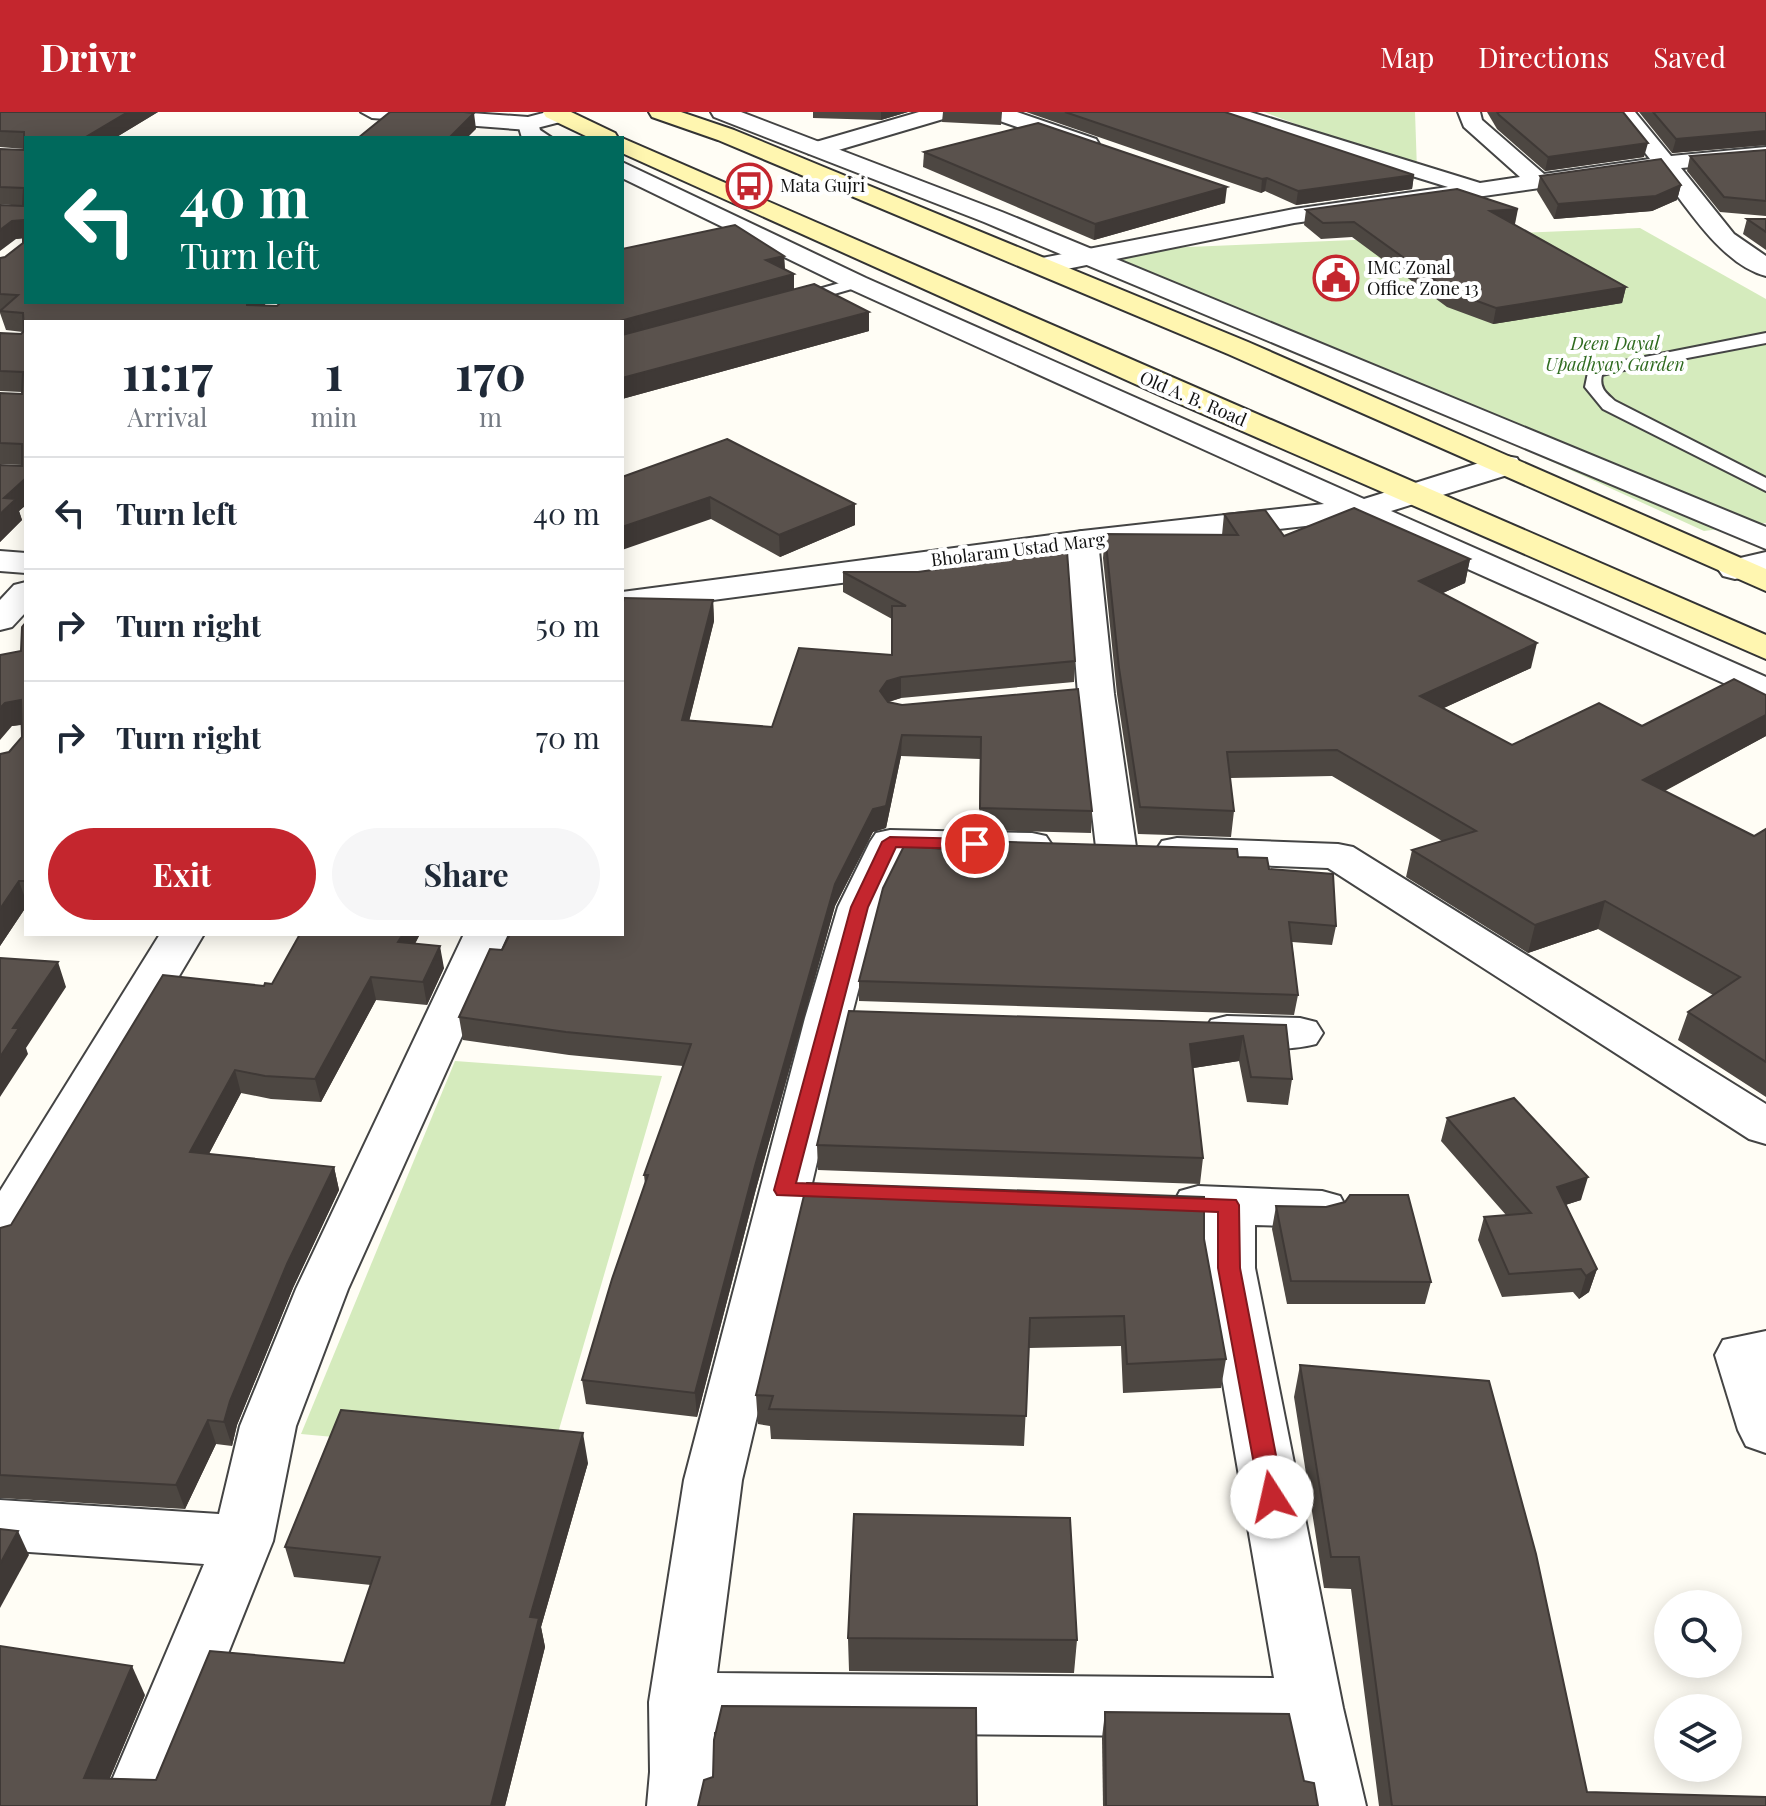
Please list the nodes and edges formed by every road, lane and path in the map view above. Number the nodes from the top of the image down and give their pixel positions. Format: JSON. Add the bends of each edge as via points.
{"nodes":[{"id":1,"x":372,"y":112,"type":"edge"},
{"id":2,"x":497,"y":112,"type":"edge"},
{"id":3,"x":660,"y":112,"type":"edge"},
{"id":4,"x":722,"y":112,"type":"edge"},
{"id":5,"x":942,"y":112,"type":"edge"},
{"id":6,"x":1228,"y":112,"type":"edge"},
{"id":7,"x":1469,"y":112,"type":"edge"},
{"id":8,"x":1624,"y":112,"type":"edge"},
{"id":9,"x":557,"y":113,"type":"edge"},
{"id":10,"x":1008,"y":116,"type":"dead end"},
{"id":11,"x":535,"y":131,"type":"edge"},
{"id":12,"x":603,"y":136,"type":"edge"},
{"id":13,"x":624,"y":146,"type":"edge"},
{"id":14,"x":817,"y":149,"type":"junction"},
{"id":15,"x":1114,"y":153,"type":"edge"},
{"id":16,"x":1766,"y":154,"type":"edge"},
{"id":17,"x":1664,"y":164,"type":"junction"},
{"id":18,"x":624,"y":170,"type":"edge"},
{"id":19,"x":1539,"y":182,"type":"junction"},
{"id":20,"x":1481,"y":190,"type":"junction"},
{"id":21,"x":1249,"y":200,"type":"edge"},
{"id":22,"x":1294,"y":216,"type":"junction"},
{"id":23,"x":1713,"y":222,"type":"junction"},
{"id":24,"x":1740,"y":224,"type":"edge"},
{"id":25,"x":1087,"y":256,"type":"junction"},
{"id":26,"x":1042,"y":266,"type":"junction"},
{"id":27,"x":1766,"y":268,"type":"edge"},
{"id":28,"x":857,"y":283,"type":"junction"},
{"id":29,"x":780,"y":305,"type":"edge"},
{"id":30,"x":1766,"y":338,"type":"edge"},
{"id":31,"x":1506,"y":465,"type":"junction"},
{"id":32,"x":1766,"y":485,"type":"edge"},
{"id":33,"x":1413,"y":494,"type":"junction"},
{"id":34,"x":1360,"y":510,"type":"junction"},
{"id":35,"x":1766,"y":539,"type":"edge"},
{"id":36,"x":1082,"y":541,"type":"junction"},
{"id":37,"x":0,"y":561,"type":"edge"},
{"id":38,"x":24,"y":563,"type":"edge"},
{"id":39,"x":1751,"y":565,"type":"edge"},
{"id":40,"x":1766,"y":581,"type":"edge"},
{"id":41,"x":24,"y":594,"type":"edge"},
{"id":42,"x":624,"y":603,"type":"edge"},
{"id":43,"x":0,"y":620,"type":"edge"},
{"id":44,"x":1766,"y":648,"type":"edge"},
{"id":45,"x":1766,"y":691,"type":"edge"},
{"id":46,"x":1116,"y":847,"type":"junction"},
{"id":47,"x":181,"y":936,"type":"edge"},
{"id":48,"x":485,"y":936,"type":"edge"},
{"id":49,"x":828,"y":1018,"type":"junction"},
{"id":50,"x":875,"y":1020,"type":"edge"},
{"id":51,"x":1190,"y":1029,"type":"edge"},
{"id":52,"x":1300,"y":1033,"type":"dead end"},
{"id":53,"x":1766,"y":1127,"type":"edge"},
{"id":54,"x":1149,"y":1202,"type":"edge"},
{"id":55,"x":1229,"y":1205,"type":"junction"},
{"id":56,"x":1322,"y":1209,"type":"edge"},
{"id":57,"x":0,"y":1234,"type":"edge"},
{"id":58,"x":1766,"y":1352,"type":"edge"},
{"id":59,"x":1766,"y":1430,"type":"edge"},
{"id":60,"x":0,"y":1525,"type":"edge"},
{"id":61,"x":243,"y":1541,"type":"junction"},
{"id":62,"x":681,"y":1702,"type":"junction"},
{"id":63,"x":1311,"y":1708,"type":"junction"},
{"id":64,"x":134,"y":1806,"type":"edge"},
{"id":65,"x":680,"y":1806,"type":"edge"},
{"id":66,"x":1333,"y":1806,"type":"edge"}],
"edges":[{"from":1,"to":11,"type":"street"},
{"from":2,"to":11,"type":"street"},
{"from":3,"to":26,"type":"main road"},
{"from":4,"to":14,"type":"street"},
{"from":5,"to":14,"type":"street"},
{"from":6,"to":20,"type":"street"},
{"from":7,"to":19,"type":"street","via":[[1472,122]]},
{"from":8,"to":17,"type":"street"},
{"from":9,"to":11,"type":"street"},
{"from":9,"to":12,"type":"main road"},
{"from":10,"to":15,"type":"street"},
{"from":13,"to":33,"type":"main road","name":"Old A. B. Road"},
{"from":14,"to":25,"type":"street"},
{"from":16,"to":17,"type":"street"},
{"from":17,"to":19,"type":"street"},
{"from":17,"to":23,"type":"street"},
{"from":18,"to":28,"type":"street"},
{"from":19,"to":20,"type":"street"},
{"from":20,"to":22,"type":"street"},
{"from":21,"to":22,"type":"street"},
{"from":22,"to":25,"type":"street"},
{"from":23,"to":24,"type":"street"},
{"from":23,"to":27,"type":"street","via":[[1725,239]]},
{"from":25,"to":26,"type":"street"},
{"from":25,"to":35,"type":"street"},
{"from":26,"to":31,"type":"main road"},
{"from":28,"to":29,"type":"lane"},
{"from":28,"to":34,"type":"street"},
{"from":30,"to":32,"type":"lane","via":[[1618,366],[1595,372],[1591,381],[1609,405]]},
{"from":31,"to":33,"type":"street","name":"Bholaram Ustad Marg"},
{"from":31,"to":39,"type":"main road"},
{"from":33,"to":34,"type":"street","name":"Bholaram Ustad Marg"},
{"from":33,"to":44,"type":"main road","name":"Old A. B. Road"},
{"from":34,"to":36,"type":"street","name":"Bholaram Ustad Marg"},
{"from":34,"to":45,"type":"street"},
{"from":36,"to":42,"type":"street","name":"Bholaram Ustad Marg"},
{"from":36,"to":46,"type":"street","via":[[1081,696]]},
{"from":37,"to":38,"type":"street"},
{"from":39,"to":40,"type":"main road"},
{"from":41,"to":43,"type":"street"},
{"from":46,"to":49,"type":"street","via":[[890,842],[859,907]]},
{"from":46,"to":53,"type":"street","via":[[1338,856]]},
{"from":47,"to":57,"type":"street"},
{"from":48,"to":61,"type":"street","via":[[322,1289],[268,1426]]},
{"from":49,"to":50,"type":"street"},
{"from":49,"to":62,"type":"street","via":[[808,1191],[713,1480]]},
{"from":51,"to":52,"type":"street"},
{"from":54,"to":55,"type":"street"},
{"from":55,"to":56,"type":"street"},
{"from":55,"to":63,"type":"street","via":[[1229,1268]]},
{"from":58,"to":59,"type":"street","via":[[1742,1355]]},
{"from":60,"to":61,"type":"street"},
{"from":61,"to":64,"type":"street"},
{"from":62,"to":63,"type":"street"},
{"from":62,"to":65,"type":"street"},
{"from":63,"to":66,"type":"street"}]}
